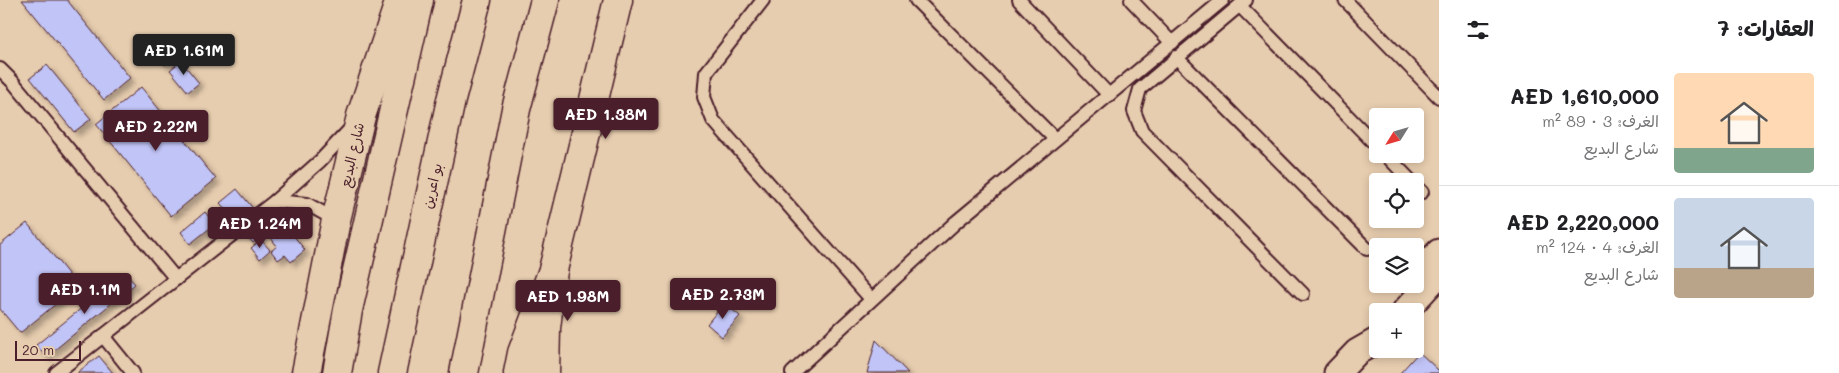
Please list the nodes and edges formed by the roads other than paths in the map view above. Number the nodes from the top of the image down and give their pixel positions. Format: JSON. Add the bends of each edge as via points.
{"nodes":[{"id":1,"x":400,"y":0,"type":"edge"},
{"id":2,"x":419,"y":0,"type":"edge"},
{"id":3,"x":477,"y":0,"type":"edge"},
{"id":4,"x":545,"y":0,"type":"edge"},
{"id":5,"x":618,"y":0,"type":"edge"},
{"id":6,"x":763,"y":0,"type":"edge"},
{"id":7,"x":916,"y":0,"type":"edge"},
{"id":8,"x":1019,"y":0,"type":"edge"},
{"id":9,"x":1131,"y":0,"type":"edge"},
{"id":10,"x":1223,"y":0,"type":"edge"},
{"id":11,"x":1345,"y":0,"type":"edge"},
{"id":12,"x":1243,"y":3,"type":"edge"},
{"id":13,"x":1172,"y":42,"type":"junction"},
{"id":14,"x":1176,"y":57,"type":"junction"},
{"id":15,"x":0,"y":69,"type":"edge"},
{"id":16,"x":1109,"y":95,"type":"junction"},
{"id":17,"x":1439,"y":97,"type":"edge"},
{"id":18,"x":361,"y":116,"type":"junction"},
{"id":19,"x":1369,"y":137,"type":"edge"},
{"id":20,"x":1056,"y":139,"type":"junction"},
{"id":21,"x":1393,"y":163,"type":"edge"},
{"id":22,"x":1404,"y":173,"type":"edge"},
{"id":23,"x":275,"y":201,"type":"junction"},
{"id":24,"x":336,"y":220,"type":"junction"},
{"id":25,"x":1367,"y":249,"type":"dead end"},
{"id":26,"x":1439,"y":252,"type":"edge"},
{"id":27,"x":1424,"y":269,"type":"edge"},
{"id":28,"x":553,"y":270,"type":"junction"},
{"id":29,"x":1439,"y":274,"type":"edge"},
{"id":30,"x":176,"y":279,"type":"junction"},
{"id":31,"x":1403,"y":293,"type":"edge"},
{"id":32,"x":1303,"y":294,"type":"dead end"},
{"id":33,"x":871,"y":299,"type":"junction"},
{"id":34,"x":1394,"y":303,"type":"edge"},
{"id":35,"x":1412,"y":303,"type":"edge"},
{"id":36,"x":1369,"y":332,"type":"edge"},
{"id":37,"x":103,"y":336,"type":"junction"},
{"id":38,"x":1368,"y":346,"type":"edge"},
{"id":39,"x":56,"y":373,"type":"edge"},
{"id":40,"x":133,"y":373,"type":"edge"},
{"id":41,"x":306,"y":373,"type":"edge"},
{"id":42,"x":337,"y":373,"type":"edge"},
{"id":43,"x":392,"y":373,"type":"edge"},
{"id":44,"x":464,"y":373,"type":"edge"},
{"id":45,"x":518,"y":373,"type":"edge"},
{"id":46,"x":545,"y":373,"type":"edge"},
{"id":47,"x":792,"y":373,"type":"edge"},
{"id":48,"x":1337,"y":373,"type":"edge"}],
"edges":[{"from":1,"to":18,"type":"main road","name":"شارع البديع"},
{"from":2,"to":42,"type":"main road","via":[[348,310]]},
{"from":3,"to":43,"type":"main road","name":"بو اعرين","via":[[449,110]]},
{"from":4,"to":44,"type":"main road","via":[[516,109]]},
{"from":5,"to":28,"type":"main road"},
{"from":6,"to":33,"type":"lane","via":[[706,73],[704,97],[713,120]]},
{"from":7,"to":20,"type":"lane"},
{"from":8,"to":16,"type":"lane"},
{"from":9,"to":13,"type":"lane"},
{"from":10,"to":13,"type":"lane"},
{"from":11,"to":17,"type":"lane"},
{"from":12,"to":14,"type":"lane"},
{"from":12,"to":19,"type":"lane"},
{"from":13,"to":16,"type":"lane"},
{"from":14,"to":25,"type":"lane"},
{"from":14,"to":32,"type":"lane","via":[[1140,90],[1135,100],[1136,121],[1142,131]]},
{"from":15,"to":30,"type":"lane"},
{"from":16,"to":20,"type":"lane"},
{"from":18,"to":23,"type":"lane","via":[[320,161]]},
{"from":18,"to":24,"type":"main road","name":"شارع البديع"},
{"from":20,"to":33,"type":"lane","via":[[956,222]]},
{"from":21,"to":22,"type":"lane"},
{"from":23,"to":24,"type":"lane","via":[[307,204]]},
{"from":23,"to":30,"type":"lane"},
{"from":24,"to":41,"type":"main road","name":"شارع البديع"},
{"from":26,"to":27,"type":"street"},
{"from":28,"to":45,"type":"main road","via":[[522,353]]},
{"from":28,"to":46,"type":"main road"},
{"from":29,"to":35,"type":"street"},
{"from":30,"to":37,"type":"lane"},
{"from":31,"to":34,"type":"street"},
{"from":33,"to":47,"type":"lane"},
{"from":36,"to":38,"type":"street","via":[[1366,335]]},
{"from":37,"to":39,"type":"lane"},
{"from":37,"to":40,"type":"lane"},
{"from":38,"to":48,"type":"street"}]}
